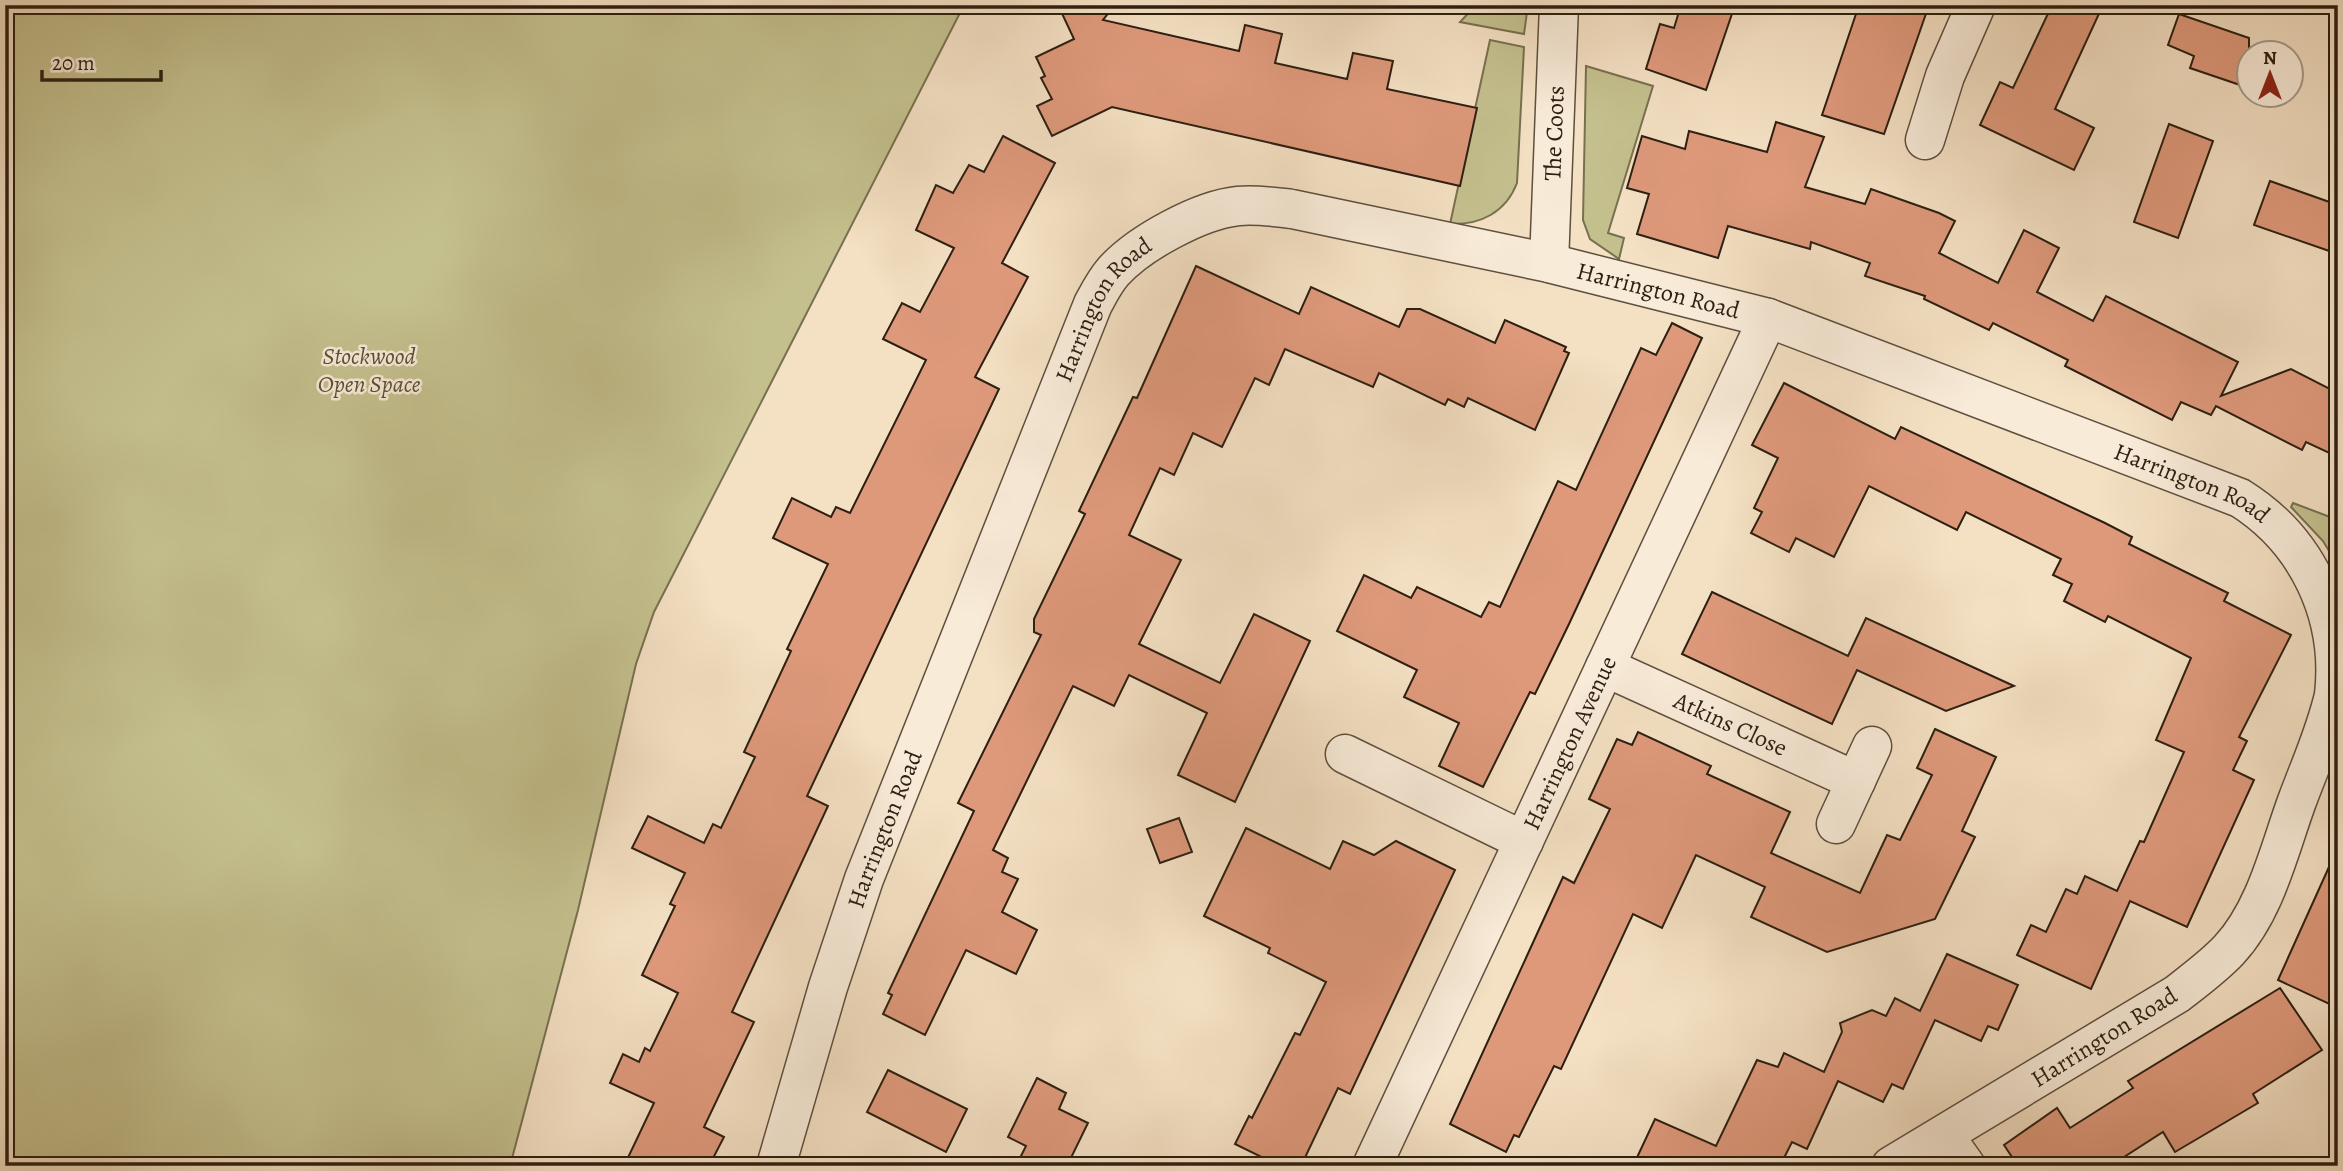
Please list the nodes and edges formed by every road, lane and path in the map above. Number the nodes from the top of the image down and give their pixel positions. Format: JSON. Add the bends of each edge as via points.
{"nodes":[{"id":1,"x":1559,"y":5,"type":"edge"},
{"id":2,"x":1976,"y":5,"type":"edge"},
{"id":3,"x":1925,"y":140,"type":"dead end"},
{"id":4,"x":1549,"y":262,"type":"junction"},
{"id":5,"x":1768,"y":318,"type":"junction"},
{"id":6,"x":1605,"y":667,"type":"junction"},
{"id":7,"x":1872,"y":746,"type":"dead end"},
{"id":8,"x":1345,"y":754,"type":"dead end"},
{"id":9,"x":1856,"y":781,"type":"junction"},
{"id":10,"x":1836,"y":824,"type":"dead end"},
{"id":11,"x":1524,"y":841,"type":"junction"},
{"id":12,"x":1944,"y":1135,"type":"junction"},
{"id":13,"x":787,"y":1163,"type":"edge"},
{"id":14,"x":1372,"y":1166,"type":"edge"},
{"id":15,"x":1891,"y":1166,"type":"edge"},
{"id":16,"x":1966,"y":1166,"type":"edge"}],
"edges":[{"from":1,"to":4,"type":"street","name":"The Coots"},
{"from":2,"to":3,"type":"street","via":[[1945,76]]},
{"from":4,"to":5,"type":"street","name":"Harrington Road"},
{"from":4,"to":13,"type":"street","name":"Harrington Road","via":[[1253,205],[1196,218],[1145,246],[1113,272],[1093,304],[864,879],[828,987]]},
{"from":5,"to":6,"type":"street","name":"Harrington Avenue"},
{"from":5,"to":12,"type":"street","name":"Harrington Road","via":[[2240,498],[2293,541],[2308,561],[2330,609],[2337,653],[2333,699],[2263,894],[2238,939],[2177,994]]},
{"from":6,"to":9,"type":"street","name":"Atkins Close"},
{"from":6,"to":11,"type":"street","name":"Harrington Avenue"},
{"from":7,"to":9,"type":"street"},
{"from":8,"to":11,"type":"street"},
{"from":9,"to":10,"type":"street"},
{"from":11,"to":14,"type":"street","name":"Harrington Avenue"},
{"from":12,"to":15,"type":"street","name":"Harrington Road"},
{"from":12,"to":16,"type":"street"}]}
